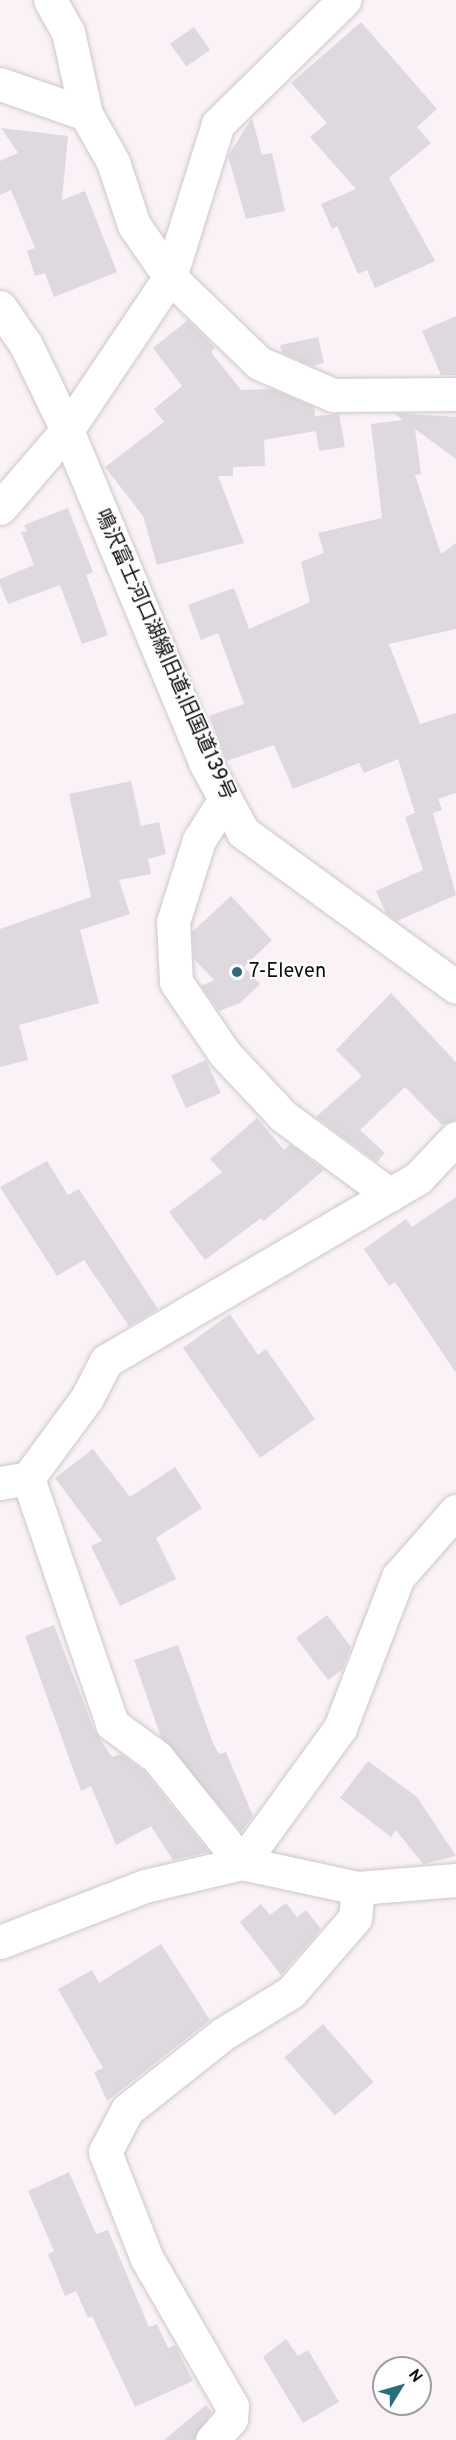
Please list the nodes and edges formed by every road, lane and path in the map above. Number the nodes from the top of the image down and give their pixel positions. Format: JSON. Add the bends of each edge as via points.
{"nodes":[{"id":1,"x":50,"y":0,"type":"edge"},
{"id":2,"x":344,"y":0,"type":"edge"},
{"id":3,"x":0,"y":84,"type":"edge"},
{"id":4,"x":86,"y":114,"type":"junction"},
{"id":5,"x":170,"y":277,"type":"junction"},
{"id":6,"x":0,"y":307,"type":"edge"},
{"id":7,"x":456,"y":394,"type":"edge"},
{"id":8,"x":67,"y":430,"type":"junction"},
{"id":9,"x":0,"y":508,"type":"edge"},
{"id":10,"x":225,"y":799,"type":"junction"},
{"id":11,"x":456,"y":987,"type":"edge"},
{"id":12,"x":456,"y":1138,"type":"edge"},
{"id":13,"x":390,"y":1195,"type":"junction"},
{"id":14,"x":14,"y":1481,"type":"edge"},
{"id":15,"x":456,"y":1511,"type":"edge"},
{"id":16,"x":242,"y":1863,"type":"junction"},
{"id":17,"x":456,"y":1880,"type":"edge"},
{"id":18,"x":358,"y":1888,"type":"junction"},
{"id":19,"x":0,"y":1942,"type":"edge"},
{"id":20,"x":212,"y":2440,"type":"edge"}],
"edges":[{"from":1,"to":4,"type":"street","via":[[78,60]]},
{"from":2,"to":5,"type":"street","via":[[280,69],[218,124]]},
{"from":3,"to":4,"type":"street"},
{"from":4,"to":5,"type":"street","via":[[113,162],[134,225]]},
{"from":5,"to":7,"type":"street","via":[[259,363],[322,390]]},
{"from":5,"to":8,"type":"street"},
{"from":6,"to":8,"type":"street","name":"鳴沢富士河口湖線旧道;旧国道139号","via":[[26,345]]},
{"from":8,"to":9,"type":"street"},
{"from":8,"to":10,"type":"street","name":"鳴沢富士河口湖線旧道;旧国道139号"},
{"from":10,"to":11,"type":"street","name":"鳴沢富士河口湖線旧道;旧国道139号","via":[[243,832]]},
{"from":10,"to":13,"type":"street","via":[[199,840],[173,922],[176,982],[225,1054],[283,1116]]},
{"from":12,"to":13,"type":"street","via":[[418,1178]]},
{"from":13,"to":14,"type":"street","via":[[106,1361],[87,1398]]},
{"from":14,"to":16,"type":"street","via":[[112,1724],[157,1757]]},
{"from":15,"to":16,"type":"street","via":[[398,1577],[376,1647],[340,1728]]},
{"from":16,"to":18,"type":"street"},
{"from":16,"to":19,"type":"street","via":[[145,1886]]},
{"from":17,"to":18,"type":"street"},
{"from":18,"to":20,"type":"street","via":[[355,1918],[291,1992],[222,2034],[127,2110],[105,2152],[147,2259],[232,2406],[231,2419]]}]}
